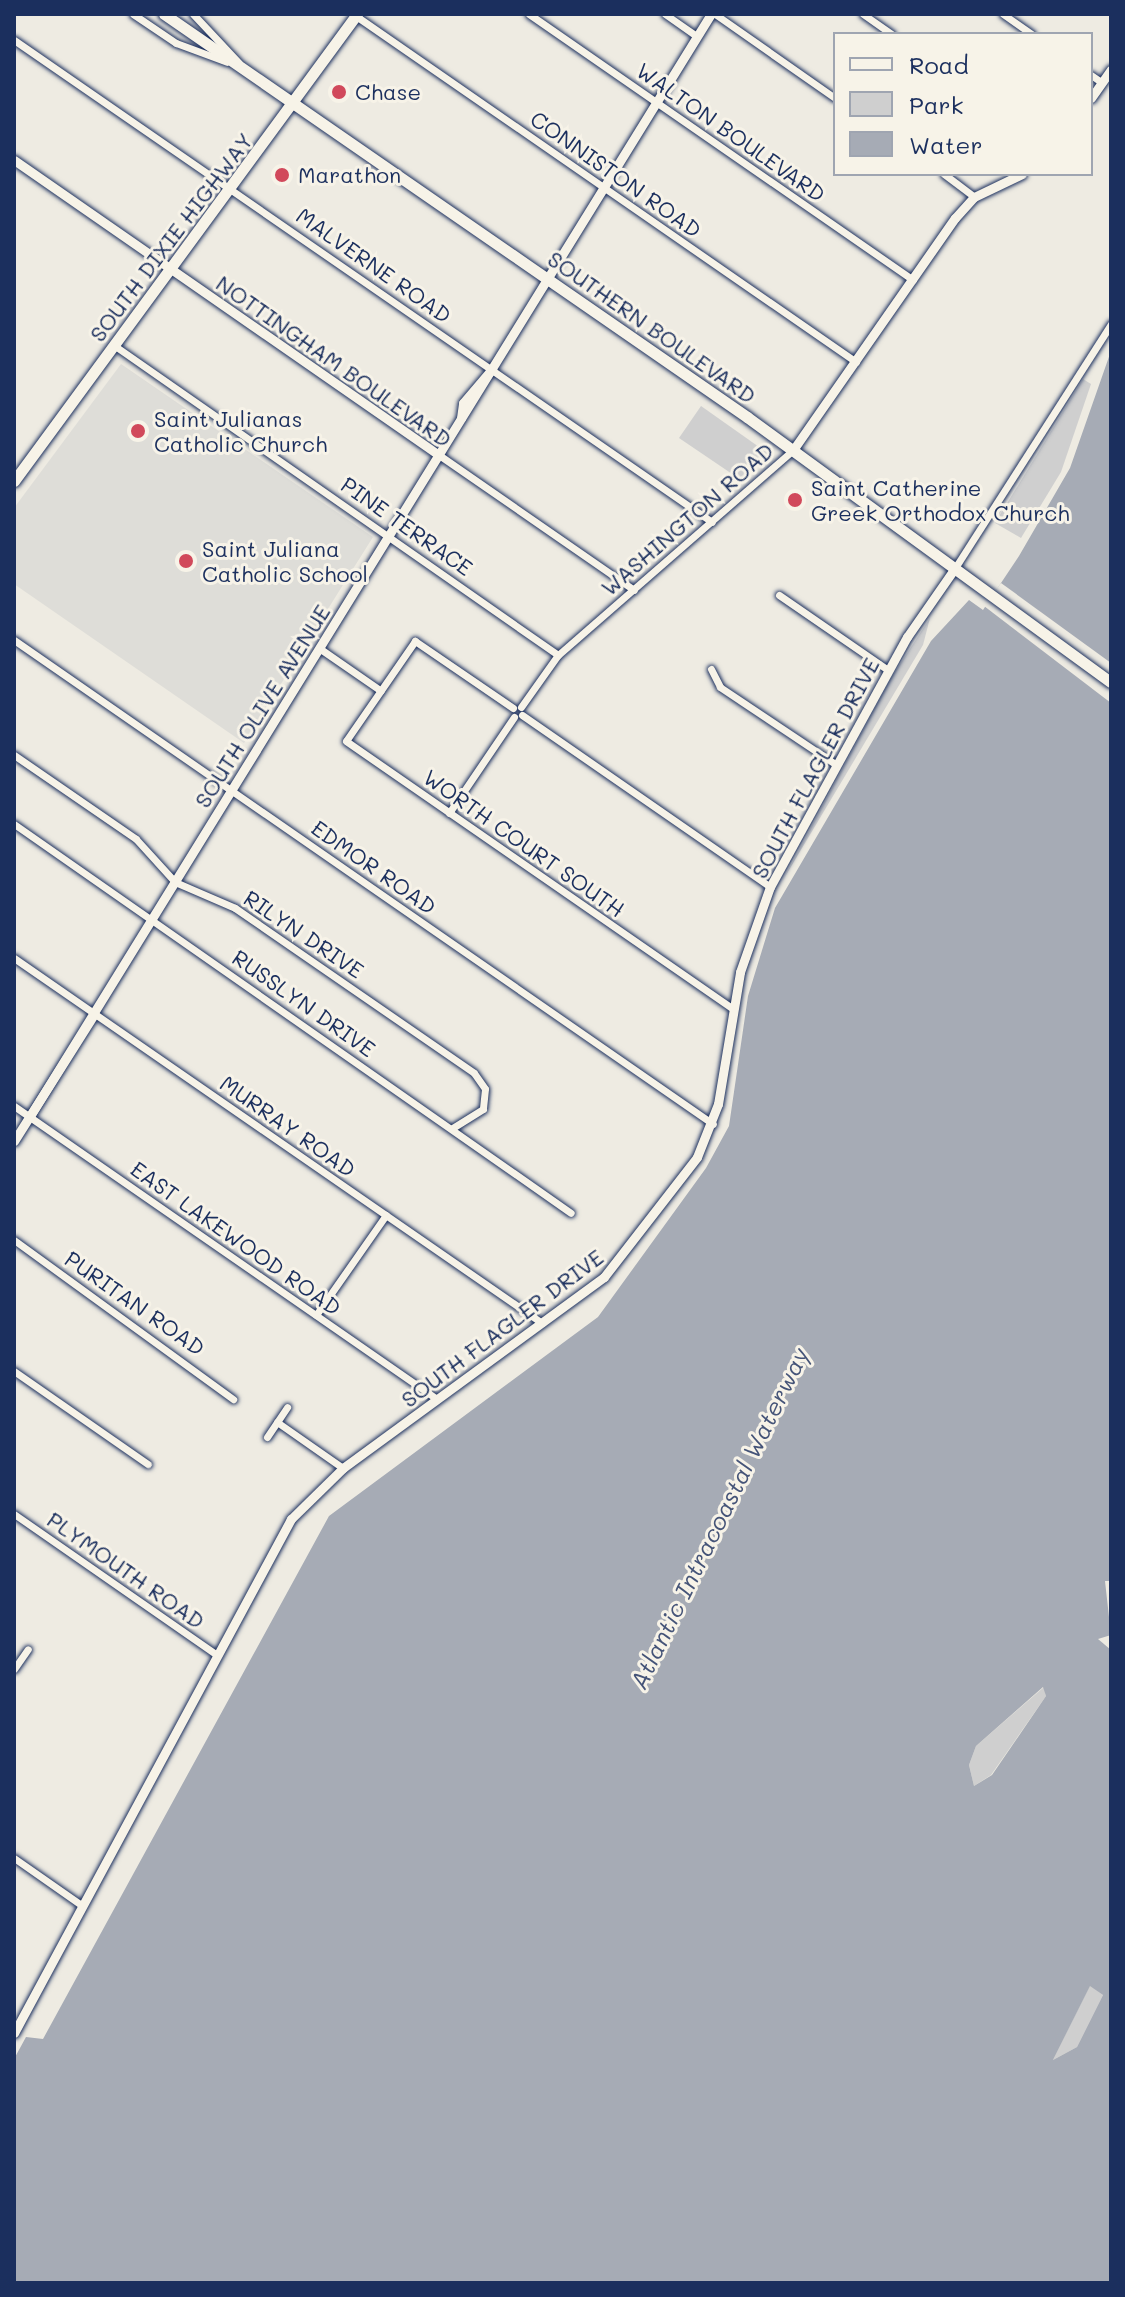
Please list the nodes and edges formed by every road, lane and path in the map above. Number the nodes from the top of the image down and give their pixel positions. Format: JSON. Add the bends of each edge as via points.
{"nodes":[{"id":1,"x":133,"y":14,"type":"edge"},
{"id":2,"x":164,"y":14,"type":"edge"},
{"id":3,"x":193,"y":14,"type":"edge"},
{"id":4,"x":529,"y":14,"type":"edge"},
{"id":5,"x":665,"y":14,"type":"edge"},
{"id":6,"x":713,"y":14,"type":"edge"},
{"id":7,"x":863,"y":14,"type":"edge"},
{"id":8,"x":1003,"y":14,"type":"edge"},
{"id":9,"x":356,"y":15,"type":"edge"},
{"id":10,"x":889,"y":32,"type":"edge"},
{"id":11,"x":1029,"y":32,"type":"edge"},
{"id":12,"x":697,"y":36,"type":"junction"},
{"id":13,"x":14,"y":40,"type":"edge"},
{"id":14,"x":242,"y":68,"type":"junction"},
{"id":15,"x":1111,"y":69,"type":"edge"},
{"id":16,"x":1093,"y":76,"type":"edge"},
{"id":17,"x":1101,"y":82,"type":"junction"},
{"id":18,"x":1093,"y":95,"type":"edge"},
{"id":19,"x":833,"y":97,"type":"edge"},
{"id":20,"x":656,"y":102,"type":"junction"},
{"id":21,"x":295,"y":104,"type":"junction"},
{"id":22,"x":14,"y":160,"type":"edge"},
{"id":23,"x":947,"y":176,"type":"edge"},
{"id":24,"x":1018,"y":176,"type":"edge"},
{"id":25,"x":604,"y":187,"type":"junction"},
{"id":26,"x":232,"y":189,"type":"junction"},
{"id":27,"x":974,"y":197,"type":"junction"},
{"id":28,"x":171,"y":270,"type":"junction"},
{"id":29,"x":547,"y":279,"type":"junction"},
{"id":30,"x":913,"y":280,"type":"junction"},
{"id":31,"x":1111,"y":324,"type":"edge"},
{"id":32,"x":115,"y":346,"type":"junction"},
{"id":33,"x":856,"y":362,"type":"junction"},
{"id":34,"x":492,"y":369,"type":"junction"},
{"id":35,"x":793,"y":450,"type":"junction"},
{"id":36,"x":439,"y":455,"type":"junction"},
{"id":37,"x":14,"y":481,"type":"edge"},
{"id":38,"x":712,"y":522,"type":"junction"},
{"id":39,"x":388,"y":536,"type":"junction"},
{"id":40,"x":955,"y":568,"type":"junction"},
{"id":41,"x":634,"y":590,"type":"junction"},
{"id":42,"x":779,"y":595,"type":"dead end"},
{"id":43,"x":14,"y":640,"type":"edge"},
{"id":44,"x":319,"y":648,"type":"junction"},
{"id":45,"x":558,"y":655,"type":"junction"},
{"id":46,"x":711,"y":669,"type":"dead end"},
{"id":47,"x":888,"y":670,"type":"junction"},
{"id":48,"x":1111,"y":682,"type":"edge"},
{"id":49,"x":381,"y":691,"type":"junction"},
{"id":50,"x":518,"y":712,"type":"junction"},
{"id":51,"x":14,"y":755,"type":"edge"},
{"id":52,"x":835,"y":764,"type":"junction"},
{"id":53,"x":231,"y":790,"type":"junction"},
{"id":54,"x":449,"y":813,"type":"junction"},
{"id":55,"x":14,"y":824,"type":"edge"},
{"id":56,"x":175,"y":882,"type":"junction"},
{"id":57,"x":770,"y":887,"type":"junction"},
{"id":58,"x":152,"y":919,"type":"junction"},
{"id":59,"x":14,"y":958,"type":"edge"},
{"id":60,"x":732,"y":1008,"type":"junction"},
{"id":61,"x":94,"y":1013,"type":"junction"},
{"id":62,"x":14,"y":1106,"type":"edge"},
{"id":63,"x":30,"y":1116,"type":"junction"},
{"id":64,"x":713,"y":1124,"type":"junction"},
{"id":65,"x":453,"y":1128,"type":"junction"},
{"id":66,"x":14,"y":1141,"type":"edge"},
{"id":67,"x":571,"y":1213,"type":"dead end"},
{"id":68,"x":386,"y":1215,"type":"junction"},
{"id":69,"x":14,"y":1240,"type":"edge"},
{"id":70,"x":316,"y":1315,"type":"junction"},
{"id":71,"x":542,"y":1323,"type":"junction"},
{"id":72,"x":14,"y":1371,"type":"edge"},
{"id":73,"x":233,"y":1399,"type":"dead end"},
{"id":74,"x":437,"y":1399,"type":"junction"},
{"id":75,"x":287,"y":1407,"type":"dead end"},
{"id":76,"x":277,"y":1422,"type":"junction"},
{"id":77,"x":267,"y":1437,"type":"dead end"},
{"id":78,"x":148,"y":1464,"type":"dead end"},
{"id":79,"x":343,"y":1468,"type":"junction"},
{"id":80,"x":14,"y":1514,"type":"edge"},
{"id":81,"x":28,"y":1649,"type":"dead end"},
{"id":82,"x":217,"y":1655,"type":"junction"},
{"id":83,"x":14,"y":1669,"type":"edge"},
{"id":84,"x":14,"y":1858,"type":"edge"},
{"id":85,"x":80,"y":1904,"type":"junction"},
{"id":86,"x":14,"y":2033,"type":"edge"}],
"edges":[{"from":1,"to":14,"type":"street","via":[[176,43]]},
{"from":2,"to":14,"type":"main road","name":"SOUTHERN BOULEVARD"},
{"from":3,"to":14,"type":"street"},
{"from":4,"to":20,"type":"street","name":"WALTON BOULEVARD"},
{"from":5,"to":12,"type":"street"},
{"from":6,"to":12,"type":"street","name":"SOUTH OLIVE AVENUE"},
{"from":6,"to":19,"type":"street"},
{"from":7,"to":10,"type":"street"},
{"from":8,"to":11,"type":"street"},
{"from":9,"to":21,"type":"main road","name":"SOUTH DIXIE HIGHWAY"},
{"from":9,"to":25,"type":"street","name":"CONNISTON ROAD"},
{"from":12,"to":20,"type":"street","name":"SOUTH OLIVE AVENUE"},
{"from":13,"to":26,"type":"street","name":"MALVERNE ROAD"},
{"from":14,"to":21,"type":"main road","name":"SOUTHERN BOULEVARD"},
{"from":15,"to":17,"type":"street"},
{"from":16,"to":17,"type":"street"},
{"from":17,"to":18,"type":"street"},
{"from":20,"to":25,"type":"street","name":"SOUTH OLIVE AVENUE"},
{"from":20,"to":30,"type":"street","name":"WALTON BOULEVARD"},
{"from":21,"to":26,"type":"main road","name":"SOUTH DIXIE HIGHWAY"},
{"from":21,"to":29,"type":"main road","name":"SOUTHERN BOULEVARD"},
{"from":22,"to":28,"type":"street","name":"NOTTINGHAM BOULEVARD"},
{"from":23,"to":27,"type":"street"},
{"from":24,"to":27,"type":"street","name":"WASHINGTON ROAD"},
{"from":25,"to":29,"type":"street","name":"SOUTH OLIVE AVENUE"},
{"from":25,"to":33,"type":"street","name":"CONNISTON ROAD"},
{"from":26,"to":28,"type":"main road","name":"SOUTH DIXIE HIGHWAY"},
{"from":26,"to":34,"type":"street","name":"MALVERNE ROAD"},
{"from":27,"to":30,"type":"street","name":"WASHINGTON ROAD"},
{"from":28,"to":32,"type":"main road","name":"SOUTH DIXIE HIGHWAY"},
{"from":28,"to":36,"type":"street","name":"NOTTINGHAM BOULEVARD"},
{"from":29,"to":34,"type":"street","name":"SOUTH OLIVE AVENUE"},
{"from":29,"to":35,"type":"main road","name":"SOUTHERN BOULEVARD"},
{"from":30,"to":33,"type":"street","name":"WASHINGTON ROAD"},
{"from":31,"to":40,"type":"street","name":"SOUTH FLAGLER DRIVE"},
{"from":32,"to":37,"type":"main road","name":"SOUTH DIXIE HIGHWAY"},
{"from":32,"to":39,"type":"street","name":"PINE TERRACE"},
{"from":33,"to":35,"type":"street","name":"WASHINGTON ROAD"},
{"from":34,"to":36,"type":"street","name":"SOUTH OLIVE AVENUE","via":[[463,403],[461,418]]},
{"from":34,"to":38,"type":"street","name":"MALVERNE ROAD"},
{"from":35,"to":38,"type":"street","name":"WASHINGTON ROAD"},
{"from":35,"to":40,"type":"main road","name":"SOUTHERN BOULEVARD"},
{"from":36,"to":39,"type":"street","name":"SOUTH OLIVE AVENUE"},
{"from":36,"to":41,"type":"street","name":"NOTTINGHAM BOULEVARD"},
{"from":38,"to":41,"type":"street","name":"WASHINGTON ROAD"},
{"from":39,"to":44,"type":"street","name":"SOUTH OLIVE AVENUE"},
{"from":39,"to":45,"type":"street","name":"PINE TERRACE"},
{"from":40,"to":47,"type":"street","name":"SOUTH FLAGLER DRIVE"},
{"from":40,"to":48,"type":"main road","name":"SOUTHERN BOULEVARD"},
{"from":41,"to":45,"type":"street","name":"WASHINGTON ROAD"},
{"from":42,"to":47,"type":"street"},
{"from":43,"to":53,"type":"street","name":"EDMOR ROAD"},
{"from":44,"to":49,"type":"street"},
{"from":44,"to":53,"type":"street","name":"SOUTH OLIVE AVENUE"},
{"from":45,"to":50,"type":"street","name":"WASHINGTON ROAD"},
{"from":46,"to":52,"type":"street","via":[[720,687]]},
{"from":47,"to":52,"type":"street","name":"SOUTH FLAGLER DRIVE"},
{"from":49,"to":50,"type":"street","via":[[415,641]]},
{"from":49,"to":54,"type":"street","name":"WORTH COURT SOUTH","via":[[346,741]]},
{"from":50,"to":54,"type":"street","name":"WASHINGTON ROAD"},
{"from":50,"to":57,"type":"street"},
{"from":51,"to":56,"type":"street","name":"RILYN DRIVE","via":[[140,843]]},
{"from":52,"to":57,"type":"street","name":"SOUTH FLAGLER DRIVE"},
{"from":53,"to":56,"type":"street","name":"SOUTH OLIVE AVENUE"},
{"from":53,"to":64,"type":"street","name":"EDMOR ROAD"},
{"from":54,"to":60,"type":"street","name":"WORTH COURT SOUTH"},
{"from":55,"to":58,"type":"street","name":"RUSSLYN DRIVE"},
{"from":56,"to":58,"type":"street","name":"SOUTH OLIVE AVENUE"},
{"from":56,"to":65,"type":"street","name":"RILYN DRIVE","via":[[235,908],[474,1073],[485,1089],[483,1109]]},
{"from":57,"to":60,"type":"street","name":"SOUTH FLAGLER DRIVE"},
{"from":58,"to":61,"type":"street","name":"SOUTH OLIVE AVENUE"},
{"from":58,"to":65,"type":"street","name":"RUSSLYN DRIVE"},
{"from":59,"to":61,"type":"street","name":"MURRAY ROAD"},
{"from":60,"to":64,"type":"street","name":"SOUTH FLAGLER DRIVE"},
{"from":61,"to":63,"type":"street","name":"SOUTH OLIVE AVENUE"},
{"from":61,"to":68,"type":"street","name":"MURRAY ROAD"},
{"from":62,"to":63,"type":"street","name":"EAST LAKEWOOD ROAD"},
{"from":63,"to":66,"type":"street","name":"SOUTH OLIVE AVENUE"},
{"from":63,"to":70,"type":"street","name":"EAST LAKEWOOD ROAD"},
{"from":64,"to":71,"type":"street","name":"SOUTH FLAGLER DRIVE","via":[[639,1241]]},
{"from":65,"to":67,"type":"street","name":"RUSSLYN DRIVE"},
{"from":68,"to":70,"type":"street"},
{"from":68,"to":71,"type":"street","name":"MURRAY ROAD"},
{"from":69,"to":73,"type":"street","name":"PURITAN ROAD"},
{"from":70,"to":74,"type":"street","name":"EAST LAKEWOOD ROAD"},
{"from":71,"to":74,"type":"street","name":"SOUTH FLAGLER DRIVE"},
{"from":72,"to":78,"type":"street"},
{"from":74,"to":79,"type":"street","name":"SOUTH FLAGLER DRIVE"},
{"from":75,"to":76,"type":"street"},
{"from":76,"to":77,"type":"street"},
{"from":76,"to":79,"type":"street"},
{"from":79,"to":82,"type":"street","name":"SOUTH FLAGLER DRIVE","via":[[291,1519]]},
{"from":80,"to":82,"type":"street","name":"PLYMOUTH ROAD"},
{"from":81,"to":83,"type":"street"},
{"from":82,"to":85,"type":"street","name":"SOUTH FLAGLER DRIVE"},
{"from":84,"to":85,"type":"street"},
{"from":85,"to":86,"type":"street","name":"SOUTH FLAGLER DRIVE"}]}
